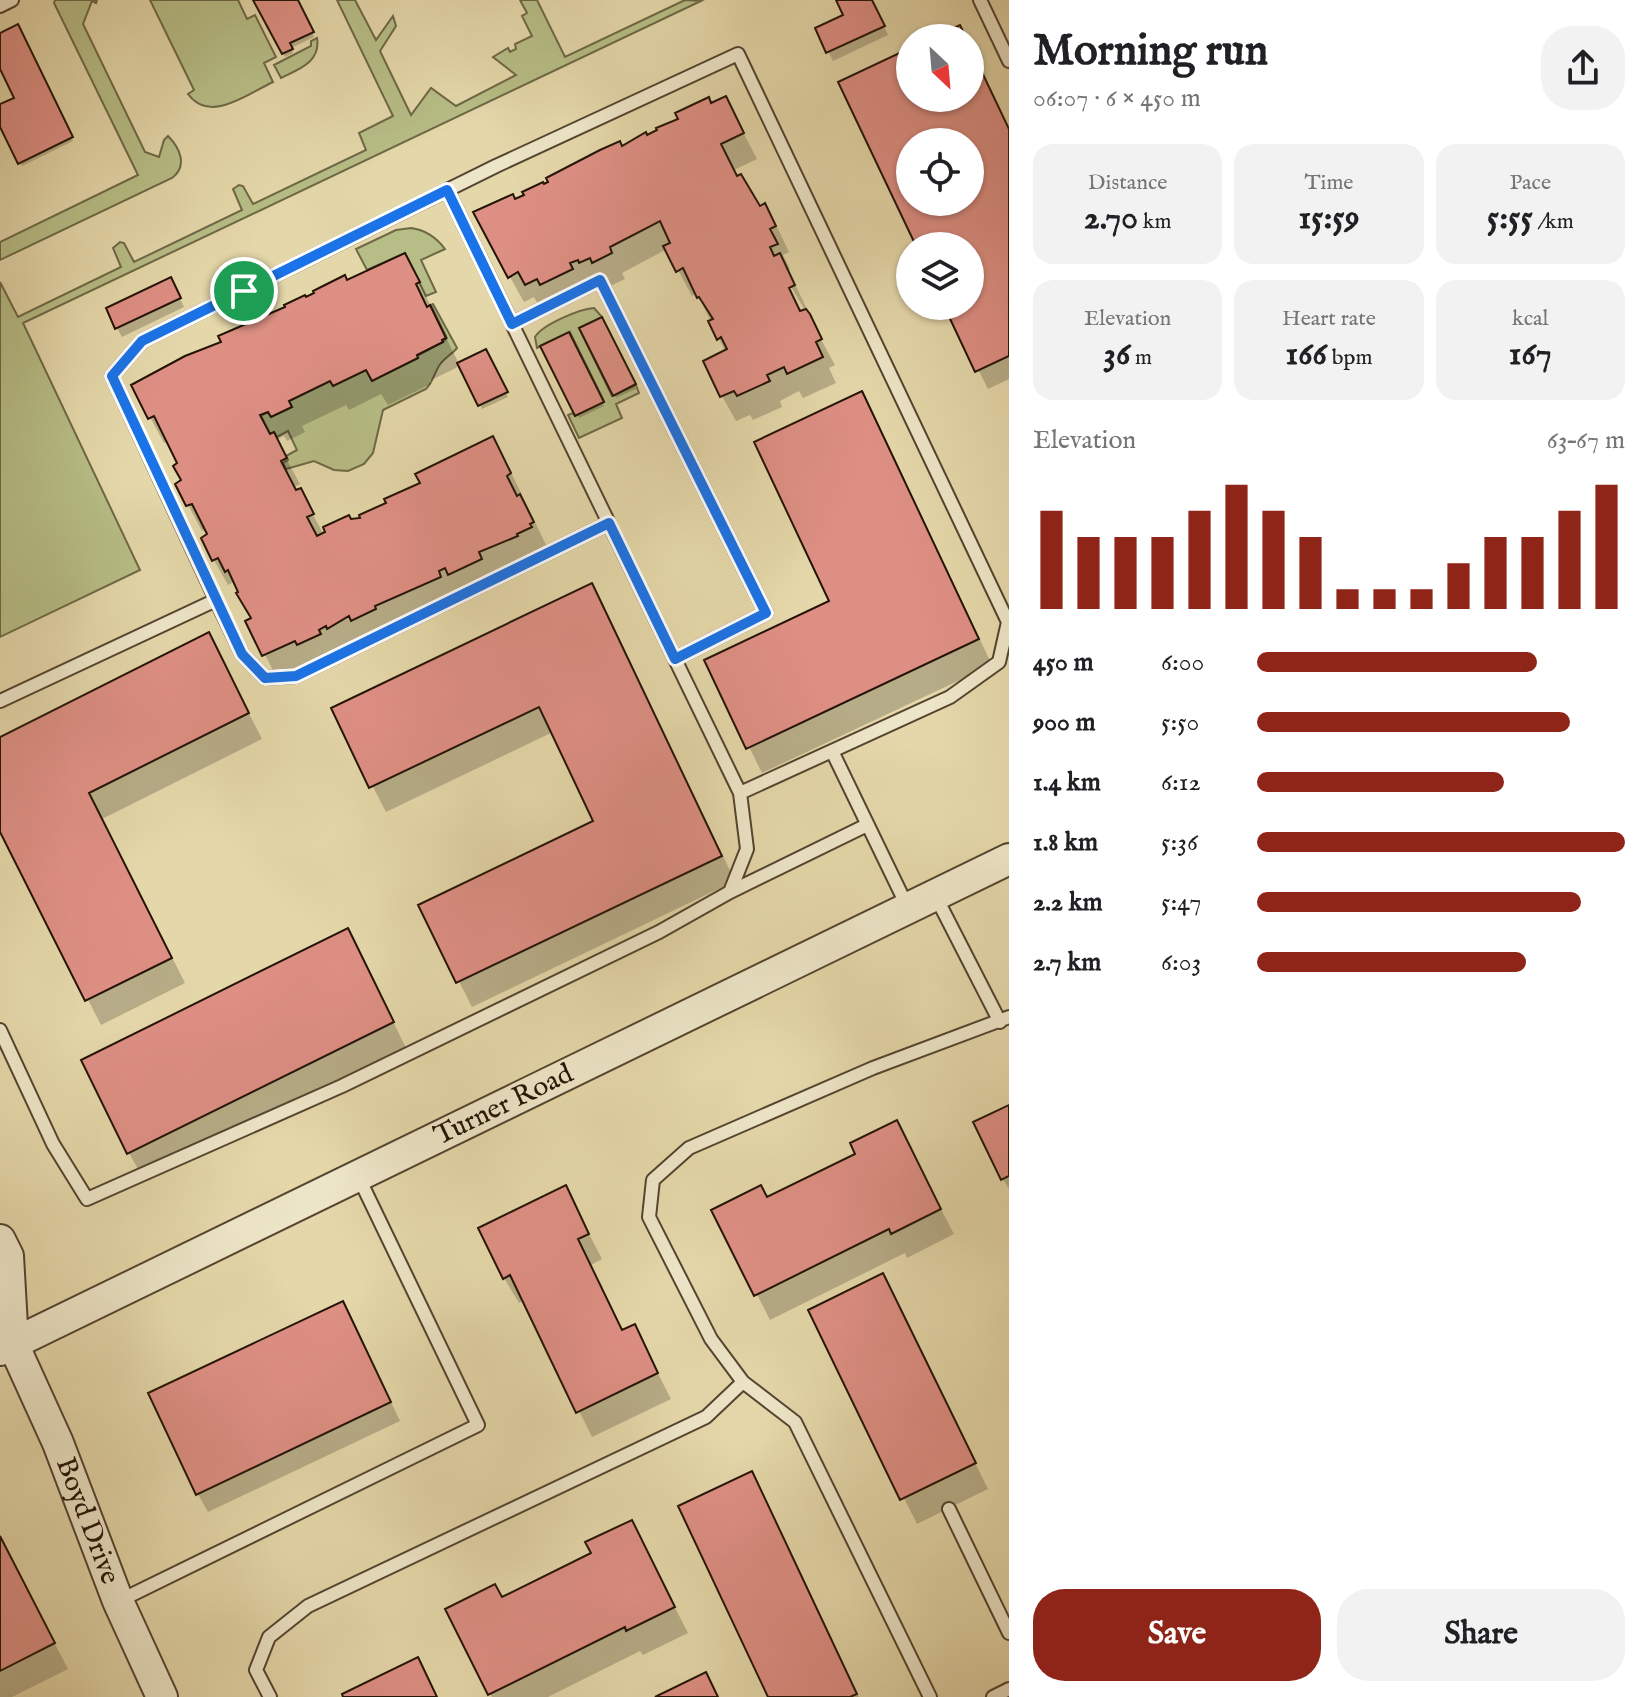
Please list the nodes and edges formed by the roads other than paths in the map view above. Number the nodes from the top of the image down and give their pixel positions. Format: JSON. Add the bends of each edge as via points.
{"nodes":[{"id":1,"x":12,"y":0,"type":"edge"},
{"id":2,"x":980,"y":0,"type":"edge"},
{"id":3,"x":0,"y":6,"type":"edge"},
{"id":4,"x":1009,"y":61,"type":"edge"},
{"id":5,"x":447,"y":190,"type":"junction"},
{"id":6,"x":512,"y":324,"type":"junction"},
{"id":7,"x":609,"y":523,"type":"junction"},
{"id":8,"x":216,"y":600,"type":"junction"},
{"id":9,"x":675,"y":659,"type":"junction"},
{"id":10,"x":0,"y":701,"type":"edge"},
{"id":11,"x":832,"y":751,"type":"junction"},
{"id":12,"x":740,"y":793,"type":"junction"},
{"id":13,"x":867,"y":825,"type":"junction"},
{"id":14,"x":1009,"y":859,"type":"edge"},
{"id":15,"x":730,"y":892,"type":"junction"},
{"id":16,"x":922,"y":902,"type":"junction"},
{"id":17,"x":1004,"y":1020,"type":"edge"},
{"id":18,"x":0,"y":1030,"type":"edge"},
{"id":19,"x":358,"y":1176,"type":"junction"},
{"id":20,"x":0,"y":1240,"type":"edge"},
{"id":21,"x":4,"y":1342,"type":"edge"},
{"id":22,"x":743,"y":1382,"type":"junction"},
{"id":23,"x":949,"y":1509,"type":"dead end"},
{"id":24,"x":118,"y":1601,"type":"junction"},
{"id":25,"x":1009,"y":1633,"type":"edge"},
{"id":26,"x":162,"y":1697,"type":"edge"},
{"id":27,"x":270,"y":1697,"type":"edge"},
{"id":28,"x":930,"y":1697,"type":"edge"}],
"edges":[{"from":1,"to":3,"type":"lane"},
{"from":2,"to":4,"type":"lane"},
{"from":5,"to":6,"type":"lane"},
{"from":5,"to":8,"type":"lane","via":[[142,341],[112,376]]},
{"from":5,"to":11,"type":"lane","via":[[738,54],[1008,622],[999,662],[987,671],[950,697]]},
{"from":6,"to":7,"type":"lane"},
{"from":6,"to":9,"type":"lane","via":[[600,280],[766,613]]},
{"from":7,"to":8,"type":"lane","via":[[296,676],[265,678],[242,654]]},
{"from":7,"to":9,"type":"lane"},
{"from":8,"to":10,"type":"lane"},
{"from":9,"to":12,"type":"lane"},
{"from":11,"to":12,"type":"lane"},
{"from":11,"to":13,"type":"lane"},
{"from":12,"to":15,"type":"lane","via":[[747,849]]},
{"from":13,"to":15,"type":"lane"},
{"from":13,"to":16,"type":"lane"},
{"from":14,"to":16,"type":"street","name":"Turner Road"},
{"from":15,"to":18,"type":"lane","via":[[659,932],[342,1086],[87,1199],[53,1144]]},
{"from":16,"to":17,"type":"lane"},
{"from":16,"to":19,"type":"street","name":"Turner Road"},
{"from":17,"to":22,"type":"lane","via":[[873,1068],[689,1148],[653,1180],[649,1217],[711,1339]]},
{"from":19,"to":21,"type":"street","name":"Turner Road"},
{"from":19,"to":24,"type":"lane","via":[[478,1425]]},
{"from":20,"to":21,"type":"street","name":"Boyd Drive","via":[[8,1256]]},
{"from":21,"to":24,"type":"street","name":"Boyd Drive","via":[[58,1443]]},
{"from":22,"to":27,"type":"lane","via":[[706,1417],[308,1606],[269,1637],[256,1670]]},
{"from":22,"to":28,"type":"lane","via":[[795,1422]]},
{"from":23,"to":25,"type":"lane"},
{"from":24,"to":26,"type":"street","name":"Boyd Drive"}]}
